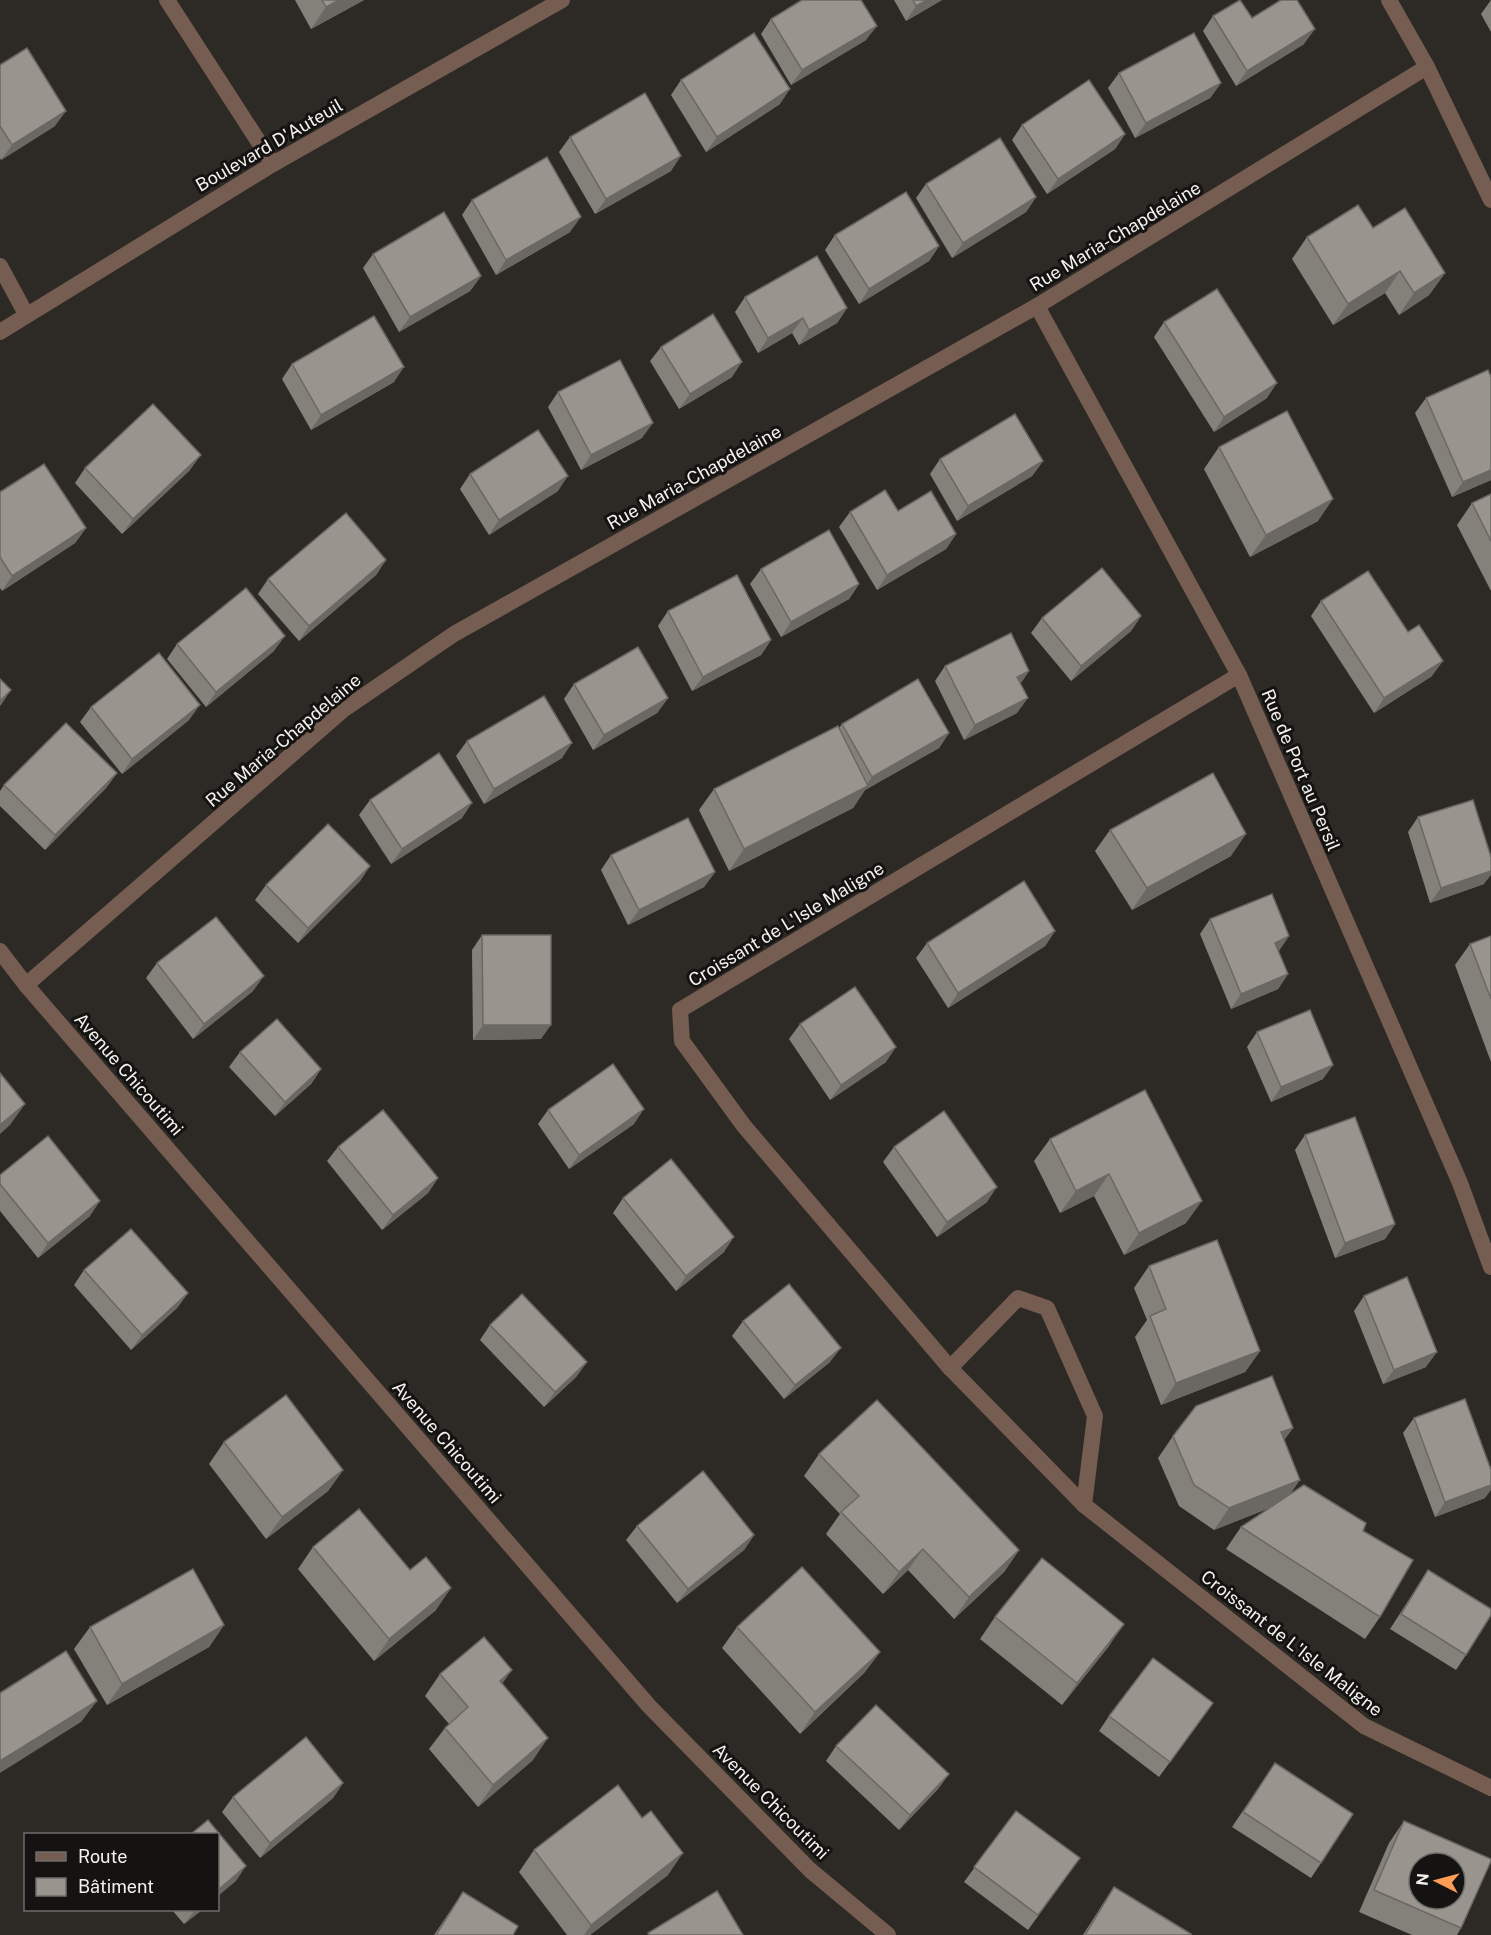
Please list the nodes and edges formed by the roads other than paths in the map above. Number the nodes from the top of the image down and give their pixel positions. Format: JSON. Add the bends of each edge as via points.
{"nodes":[{"id":1,"x":167,"y":0,"type":"edge"},
{"id":2,"x":562,"y":0,"type":"edge"},
{"id":3,"x":1389,"y":0,"type":"edge"},
{"id":4,"x":1427,"y":68,"type":"junction"},
{"id":5,"x":273,"y":164,"type":"junction"},
{"id":6,"x":1491,"y":200,"type":"edge"},
{"id":7,"x":0,"y":266,"type":"edge"},
{"id":8,"x":1037,"y":306,"type":"junction"},
{"id":9,"x":26,"y":314,"type":"junction"},
{"id":10,"x":0,"y":332,"type":"edge"},
{"id":11,"x":1239,"y":675,"type":"junction"},
{"id":12,"x":0,"y":951,"type":"edge"},
{"id":13,"x":26,"y":985,"type":"junction"},
{"id":14,"x":1491,"y":1267,"type":"edge"},
{"id":15,"x":950,"y":1368,"type":"junction"},
{"id":16,"x":1084,"y":1505,"type":"junction"},
{"id":17,"x":1491,"y":1788,"type":"edge"},
{"id":18,"x":888,"y":1935,"type":"edge"}],
"edges":[{"from":1,"to":5,"type":"street"},
{"from":2,"to":5,"type":"street","name":"Boulevard D'Auteuil"},
{"from":3,"to":4,"type":"street"},
{"from":4,"to":6,"type":"street"},
{"from":4,"to":8,"type":"street","name":"Rue Maria-Chapdelaine"},
{"from":5,"to":9,"type":"street","name":"Boulevard D'Auteuil"},
{"from":7,"to":9,"type":"street"},
{"from":8,"to":11,"type":"street","name":"Rue de Port au Persil"},
{"from":8,"to":13,"type":"street","name":"Rue Maria-Chapdelaine","via":[[454,634],[343,710]]},
{"from":9,"to":10,"type":"street","name":"Boulevard D'Auteuil"},
{"from":11,"to":14,"type":"street","name":"Rue de Port au Persil","via":[[1460,1183]]},
{"from":11,"to":15,"type":"street","name":"Croissant de L'Isle Maligne","via":[[680,1010],[682,1041],[744,1126]]},
{"from":12,"to":13,"type":"street","name":"Avenue Chicoutimi"},
{"from":13,"to":18,"type":"street","name":"Avenue Chicoutimi","via":[[649,1706],[810,1870]]},
{"from":15,"to":16,"type":"street","name":"Croissant de L'Isle Maligne"},
{"from":15,"to":16,"type":"street","via":[[1018,1298],[1047,1308],[1095,1416]]},
{"from":16,"to":17,"type":"street","name":"Croissant de L'Isle Maligne","via":[[1364,1726]]}]}
